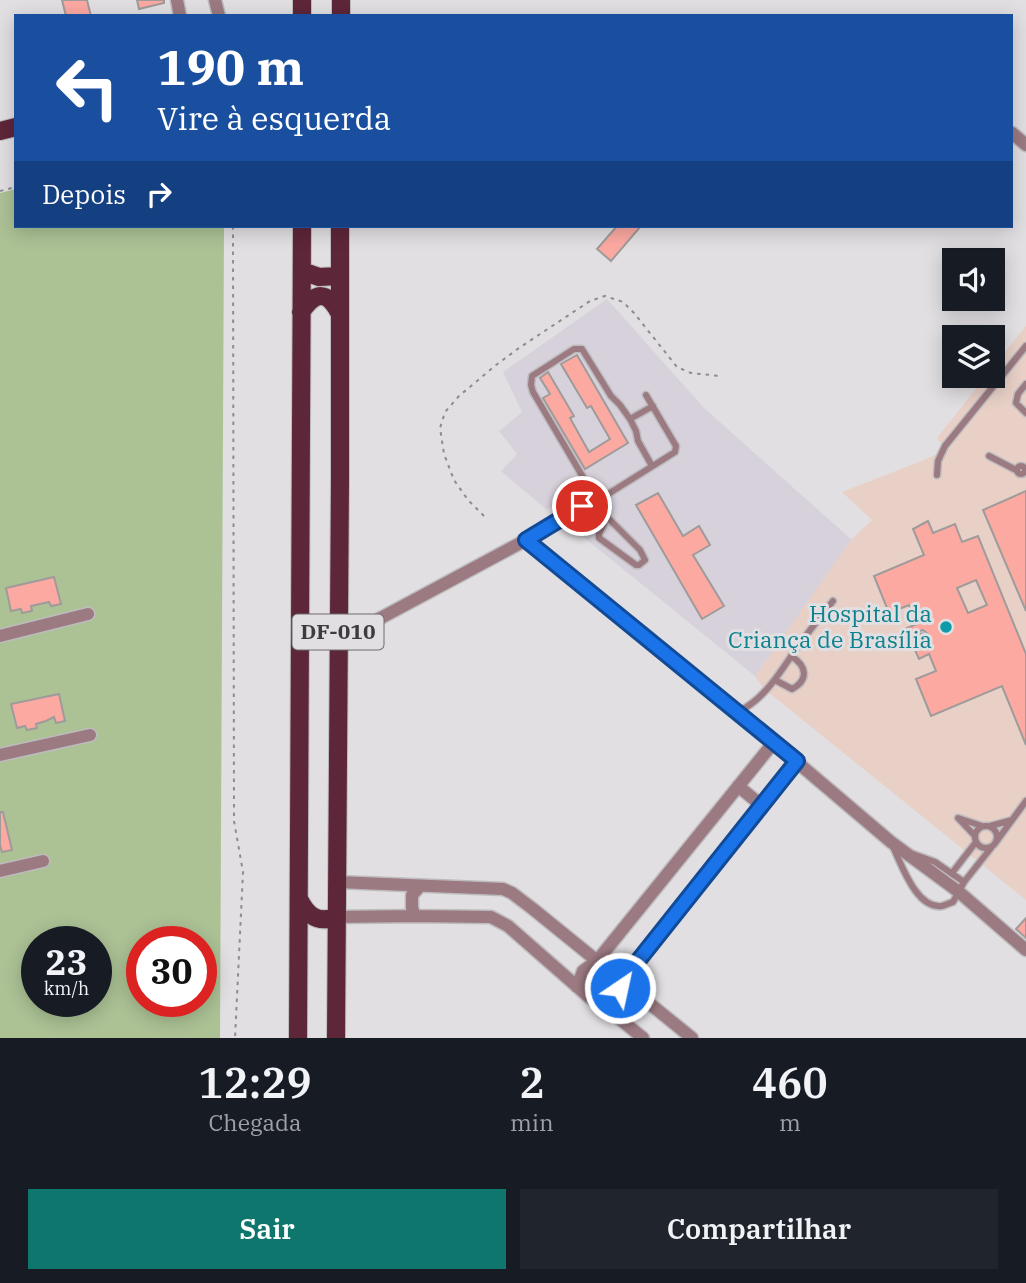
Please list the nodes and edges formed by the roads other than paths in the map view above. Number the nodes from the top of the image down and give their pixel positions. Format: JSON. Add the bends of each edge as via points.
{"nodes":[{"id":1,"x":302,"y":228,"type":"edge"},
{"id":2,"x":340,"y":228,"type":"edge"},
{"id":3,"x":302,"y":271,"type":"junction"},
{"id":4,"x":339,"y":276,"type":"junction"},
{"id":5,"x":301,"y":312,"type":"junction"},
{"id":6,"x":340,"y":314,"type":"junction"},
{"id":7,"x":1026,"y":345,"type":"edge"},
{"id":8,"x":1026,"y":384,"type":"edge"},
{"id":9,"x":646,"y":395,"type":"dead end"},
{"id":10,"x":653,"y":406,"type":"junction"},
{"id":11,"x":1026,"y":413,"type":"edge"},
{"id":12,"x":630,"y":419,"type":"junction"},
{"id":13,"x":989,"y":456,"type":"dead end"},
{"id":14,"x":652,"y":467,"type":"junction"},
{"id":15,"x":1022,"y":469,"type":"edge"},
{"id":16,"x":937,"y":475,"type":"dead end"},
{"id":17,"x":595,"y":501,"type":"junction"},
{"id":18,"x":582,"y":506,"type":"dead end"},
{"id":19,"x":607,"y":517,"type":"junction"},
{"id":20,"x":526,"y":540,"type":"junction"},
{"id":21,"x":833,"y":601,"type":"dead end"},
{"id":22,"x":338,"y":611,"type":"junction"},
{"id":23,"x":89,"y":614,"type":"dead end"},
{"id":24,"x":365,"y":627,"type":"junction"},
{"id":25,"x":0,"y":636,"type":"edge"},
{"id":26,"x":338,"y":653,"type":"junction"},
{"id":27,"x":791,"y":656,"type":"junction"},
{"id":28,"x":775,"y":680,"type":"junction"},
{"id":29,"x":738,"y":712,"type":"junction"},
{"id":30,"x":90,"y":736,"type":"dead end"},
{"id":31,"x":774,"y":742,"type":"junction"},
{"id":32,"x":0,"y":755,"type":"edge"},
{"id":33,"x":797,"y":761,"type":"junction"},
{"id":34,"x":738,"y":786,"type":"junction"},
{"id":35,"x":1026,"y":801,"type":"edge"},
{"id":36,"x":761,"y":805,"type":"junction"},
{"id":37,"x":1012,"y":820,"type":"junction"},
{"id":38,"x":986,"y":826,"type":"junction"},
{"id":39,"x":975,"y":839,"type":"junction"},
{"id":40,"x":891,"y":842,"type":"junction"},
{"id":41,"x":994,"y":844,"type":"junction"},
{"id":42,"x":903,"y":851,"type":"junction"},
{"id":43,"x":43,"y":861,"type":"dead end"},
{"id":44,"x":0,"y":871,"type":"edge"},
{"id":45,"x":952,"y":873,"type":"junction"},
{"id":46,"x":337,"y":882,"type":"junction"},
{"id":47,"x":420,"y":886,"type":"junction"},
{"id":48,"x":961,"y":887,"type":"junction"},
{"id":49,"x":299,"y":899,"type":"junction"},
{"id":50,"x":415,"y":916,"type":"junction"},
{"id":51,"x":336,"y":917,"type":"junction"},
{"id":52,"x":299,"y":941,"type":"junction"},
{"id":53,"x":336,"y":943,"type":"junction"},
{"id":54,"x":1026,"y":950,"type":"edge"},
{"id":55,"x":597,"y":961,"type":"junction"},
{"id":56,"x":622,"y":981,"type":"junction"},
{"id":57,"x":577,"y":986,"type":"junction"},
{"id":58,"x":604,"y":1006,"type":"junction"},
{"id":59,"x":298,"y":1038,"type":"edge"},
{"id":60,"x":336,"y":1038,"type":"edge"},
{"id":61,"x":643,"y":1038,"type":"edge"},
{"id":62,"x":692,"y":1038,"type":"edge"}],
"edges":[{"from":1,"to":3,"type":"main road","number":"DF-010"},
{"from":2,"to":4,"type":"main road","number":"DF-010"},
{"from":3,"to":4,"type":"main road","via":[[319,277]]},
{"from":3,"to":5,"type":"main road","number":"DF-010"},
{"from":4,"to":6,"type":"main road","number":"DF-010"},
{"from":5,"to":6,"type":"main road","via":[[317,297],[333,301]]},
{"from":5,"to":49,"type":"main road","number":"DF-010"},
{"from":6,"to":22,"type":"main road","number":"DF-010"},
{"from":7,"to":16,"type":"lane","via":[[945,446]]},
{"from":8,"to":11,"type":"lane","via":[[1016,398]]},
{"from":9,"to":10,"type":"lane"},
{"from":10,"to":12,"type":"lane"},
{"from":10,"to":14,"type":"lane","via":[[676,450]]},
{"from":12,"to":14,"type":"lane"},
{"from":12,"to":17,"type":"lane","via":[[582,349],[574,349],[532,376],[533,392]]},
{"from":13,"to":15,"type":"lane"},
{"from":14,"to":17,"type":"lane"},
{"from":17,"to":19,"type":"lane"},
{"from":18,"to":20,"type":"lane"},
{"from":19,"to":19,"type":"lane","via":[[599,538],[639,565],[644,555]]},
{"from":20,"to":24,"type":"street"},
{"from":20,"to":29,"type":"street"},
{"from":21,"to":27,"type":"lane"},
{"from":22,"to":24,"type":"street","via":[[349,625]]},
{"from":22,"to":26,"type":"main road","number":"DF-010"},
{"from":23,"to":25,"type":"street"},
{"from":24,"to":26,"type":"street"},
{"from":26,"to":46,"type":"main road","number":"DF-010"},
{"from":27,"to":28,"type":"lane"},
{"from":27,"to":28,"type":"lane","via":[[804,671],[798,687],[792,690]]},
{"from":28,"to":29,"type":"lane"},
{"from":29,"to":31,"type":"street"},
{"from":30,"to":32,"type":"street"},
{"from":31,"to":33,"type":"street"},
{"from":31,"to":34,"type":"street"},
{"from":33,"to":36,"type":"street"},
{"from":33,"to":40,"type":"street"},
{"from":34,"to":36,"type":"street"},
{"from":34,"to":55,"type":"street"},
{"from":35,"to":37,"type":"lane"},
{"from":36,"to":56,"type":"street"},
{"from":37,"to":38,"type":"lane"},
{"from":37,"to":41,"type":"lane"},
{"from":38,"to":39,"type":"lane","via":[[975,832]]},
{"from":38,"to":39,"type":"lane","via":[[958,818]]},
{"from":38,"to":41,"type":"lane","via":[[996,832]]},
{"from":39,"to":41,"type":"lane","via":[[983,848]]},
{"from":39,"to":45,"type":"lane"},
{"from":40,"to":42,"type":"street"},
{"from":40,"to":48,"type":"lane","via":[[914,890],[924,900],[942,906],[953,902]]},
{"from":41,"to":48,"type":"lane"},
{"from":42,"to":45,"type":"lane"},
{"from":42,"to":48,"type":"street"},
{"from":43,"to":44,"type":"street"},
{"from":45,"to":48,"type":"lane"},
{"from":46,"to":47,"type":"street"},
{"from":46,"to":51,"type":"main road","number":"DF-010"},
{"from":47,"to":50,"type":"street","via":[[412,895]]},
{"from":47,"to":55,"type":"street","via":[[503,889]]},
{"from":48,"to":54,"type":"street"},
{"from":49,"to":51,"type":"main road","via":[[311,916]]},
{"from":49,"to":52,"type":"main road","number":"DF-010"},
{"from":50,"to":51,"type":"street"},
{"from":50,"to":57,"type":"street","via":[[491,917]]},
{"from":51,"to":53,"type":"main road","number":"DF-010"},
{"from":52,"to":53,"type":"main road","via":[[319,931],[327,932]]},
{"from":52,"to":59,"type":"main road","number":"DF-010"},
{"from":53,"to":60,"type":"main road","number":"DF-010"},
{"from":55,"to":56,"type":"street"},
{"from":55,"to":57,"type":"street","via":[[583,971]]},
{"from":56,"to":58,"type":"street"},
{"from":56,"to":62,"type":"street"},
{"from":57,"to":58,"type":"street"},
{"from":58,"to":61,"type":"street"}]}
